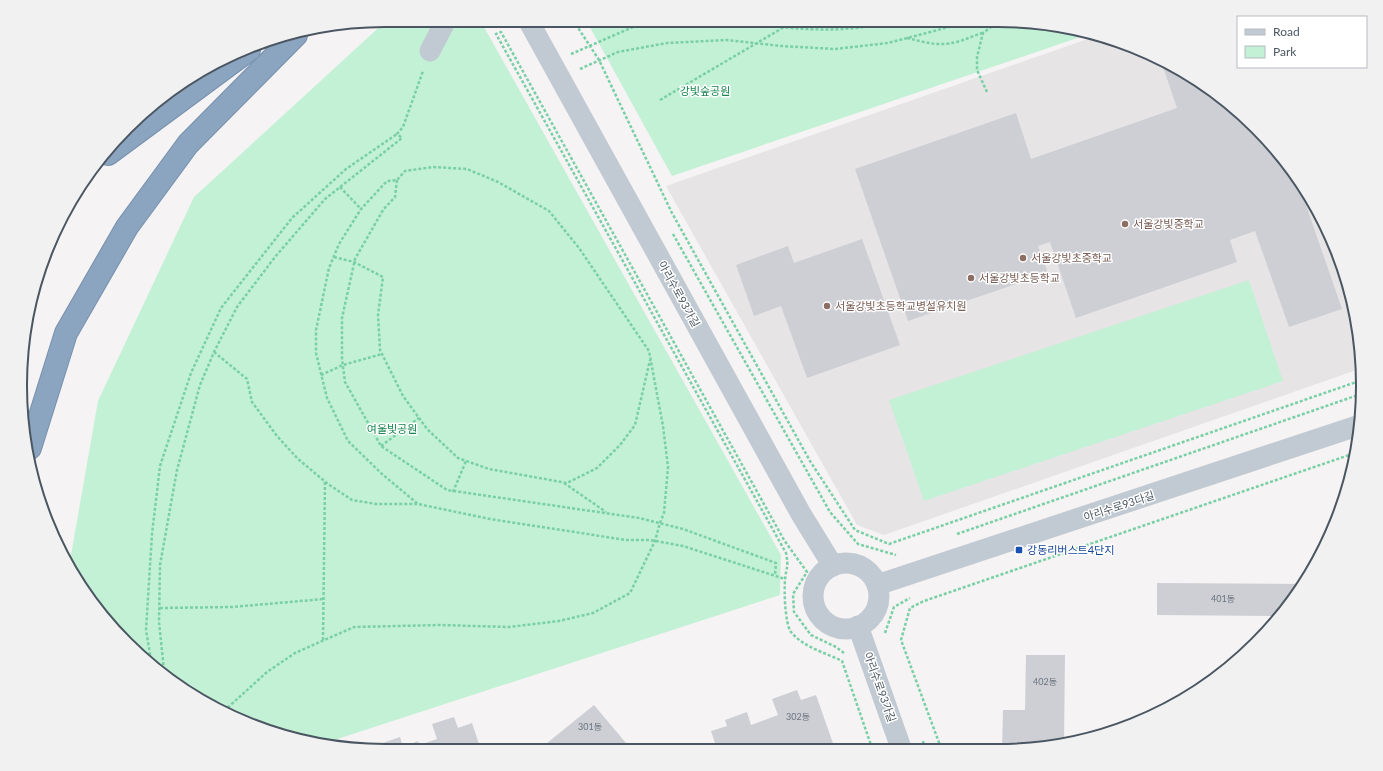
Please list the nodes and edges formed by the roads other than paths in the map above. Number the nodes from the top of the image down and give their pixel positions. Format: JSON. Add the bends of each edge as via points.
{"nodes":[{"id":1,"x":442,"y":27,"type":"edge"},
{"id":2,"x":532,"y":27,"type":"edge"},
{"id":3,"x":292,"y":39,"type":"edge"},
{"id":4,"x":430,"y":51,"type":"road end"},
{"id":5,"x":236,"y":60,"type":"edge"},
{"id":6,"x":119,"y":146,"type":"edge"},
{"id":7,"x":1353,"y":427,"type":"edge"},
{"id":8,"x":32,"y":442,"type":"edge"},
{"id":9,"x":833,"y":566,"type":"junction"},
{"id":10,"x":877,"y":585,"type":"junction"},
{"id":11,"x":858,"y":626,"type":"junction"},
{"id":12,"x":900,"y":744,"type":"edge"}],
"edges":[{"from":1,"to":4,"type":"street"},
{"from":2,"to":9,"type":"street","name":"아리수로93가길","via":[[801,514]]},
{"from":3,"to":8,"type":"highway","via":[[188,144],[127,227],[66,333]]},
{"from":5,"to":6,"type":"highway"},
{"from":7,"to":10,"type":"street","name":"아리수로93다길"},
{"from":9,"to":10,"type":"street","via":[[853,563],[863,567],[871,574]]},
{"from":9,"to":11,"type":"street","via":[[823,572],[817,581],[814,592],[816,608],[826,621],[836,627]]},
{"from":10,"to":11,"type":"street","via":[[878,603],[874,613]]},
{"from":11,"to":12,"type":"street","name":"아리수로93가길"}]}
